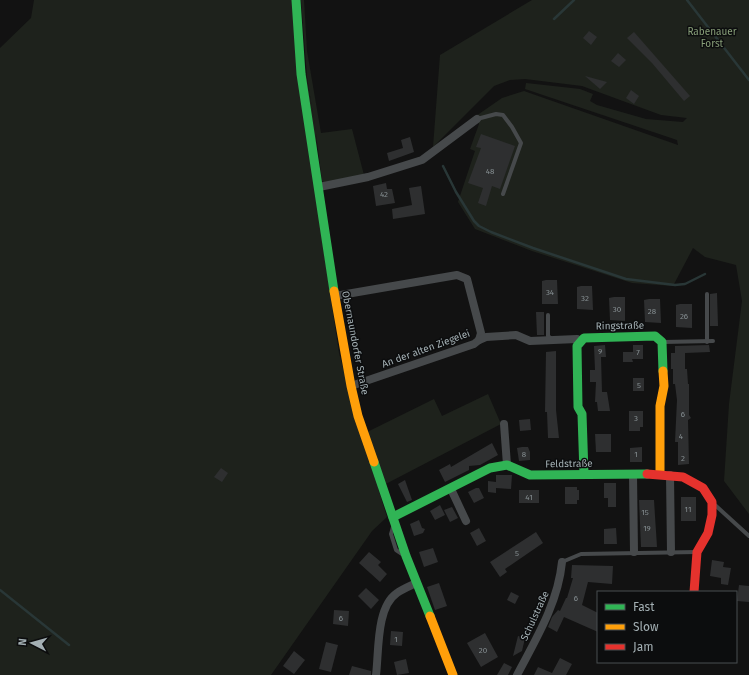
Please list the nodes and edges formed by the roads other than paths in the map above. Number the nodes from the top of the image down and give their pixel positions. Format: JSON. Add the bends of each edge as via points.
{"nodes":[{"id":1,"x":296,"y":0,"type":"edge"},
{"id":2,"x":477,"y":119,"type":"joint"},
{"id":3,"x":319,"y":187,"type":"junction"},
{"id":4,"x":503,"y":194,"type":"dead end"},
{"id":5,"x":707,"y":294,"type":"dead end"},
{"id":6,"x":334,"y":296,"type":"junction"},
{"id":7,"x":548,"y":315,"type":"dead end"},
{"id":8,"x":479,"y":340,"type":"junction"},
{"id":9,"x":579,"y":341,"type":"junction"},
{"id":10,"x":713,"y":341,"type":"dead end"},
{"id":11,"x":662,"y":342,"type":"junction"},
{"id":12,"x":707,"y":342,"type":"junction"},
{"id":13,"x":351,"y":386,"type":"junction"},
{"id":14,"x":504,"y":424,"type":"dead end"},
{"id":15,"x":507,"y":465,"type":"junction"},
{"id":16,"x":584,"y":474,"type":"junction"},
{"id":17,"x":633,"y":474,"type":"junction"},
{"id":18,"x":660,"y":474,"type":"junction"},
{"id":19,"x":670,"y":475,"type":"junction"},
{"id":20,"x":451,"y":489,"type":"junction"},
{"id":21,"x":712,"y":502,"type":"junction"},
{"id":22,"x":393,"y":519,"type":"junction"},
{"id":23,"x":466,"y":521,"type":"dead end"},
{"id":24,"x":749,"y":536,"type":"edge"},
{"id":25,"x":634,"y":552,"type":"junction"},
{"id":26,"x":671,"y":552,"type":"junction"},
{"id":27,"x":697,"y":552,"type":"junction"},
{"id":28,"x":562,"y":562,"type":"joint"},
{"id":29,"x":416,"y":583,"type":"junction"},
{"id":30,"x":694,"y":591,"type":"edge"},
{"id":31,"x":376,"y":675,"type":"edge"},
{"id":32,"x":453,"y":675,"type":"edge"},
{"id":33,"x":517,"y":675,"type":"edge"}],
"edges":[{"from":1,"to":3,"type":"street","name":"Obernaundorfer Straße","via":[[301,74]]},
{"from":2,"to":3,"type":"street","via":[[422,160],[368,177]]},
{"from":2,"to":4,"type":"lane","via":[[502,115],[520,143]]},
{"from":3,"to":6,"type":"street","name":"Obernaundorfer Straße"},
{"from":5,"to":12,"type":"lane"},
{"from":6,"to":8,"type":"street","name":"An der alten Ziegelei","via":[[457,275],[467,279],[480,333]]},
{"from":6,"to":13,"type":"street","name":"Obernaundorfer Straße"},
{"from":7,"to":9,"type":"lane","via":[[548,336],[551,339],[575,338]]},
{"from":8,"to":9,"type":"street","via":[[516,334],[530,341]]},
{"from":8,"to":13,"type":"street","name":"An der alten Ziegelei","via":[[474,344]]},
{"from":9,"to":11,"type":"street","name":"Ringstraße","via":[[591,337],[655,336]]},
{"from":9,"to":16,"type":"street","via":[[578,407],[582,414]]},
{"from":10,"to":12,"type":"lane"},
{"from":11,"to":12,"type":"lane"},
{"from":11,"to":18,"type":"street","via":[[664,386],[660,406]]},
{"from":13,"to":22,"type":"street","name":"Obernaundorfer Straße","via":[[358,416]]},
{"from":14,"to":15,"type":"street"},
{"from":15,"to":16,"type":"street","name":"Feldstraße","via":[[530,475]]},
{"from":15,"to":20,"type":"street","via":[[490,468]]},
{"from":16,"to":17,"type":"street","name":"Feldstraße"},
{"from":17,"to":18,"type":"street","name":"Feldstraße"},
{"from":17,"to":25,"type":"street"},
{"from":18,"to":19,"type":"street","name":"Feldstraße"},
{"from":19,"to":21,"type":"street","name":"Feldstraße","via":[[683,477],[703,488]]},
{"from":19,"to":26,"type":"street"},
{"from":20,"to":22,"type":"street"},
{"from":20,"to":23,"type":"street"},
{"from":21,"to":24,"type":"lane"},
{"from":21,"to":27,"type":"street","via":[[708,532]]},
{"from":22,"to":29,"type":"street","name":"Obernaundorfer Straße"},
{"from":25,"to":26,"type":"lane"},
{"from":25,"to":28,"type":"lane","via":[[581,554]]},
{"from":26,"to":27,"type":"lane"},
{"from":27,"to":30,"type":"street"},
{"from":28,"to":33,"type":"street","name":"Schulstraße","via":[[557,591]]},
{"from":29,"to":31,"type":"street","via":[[396,593],[384,609],[378,637]]},
{"from":29,"to":32,"type":"street","name":"Obernaundorfer Straße"}]}
